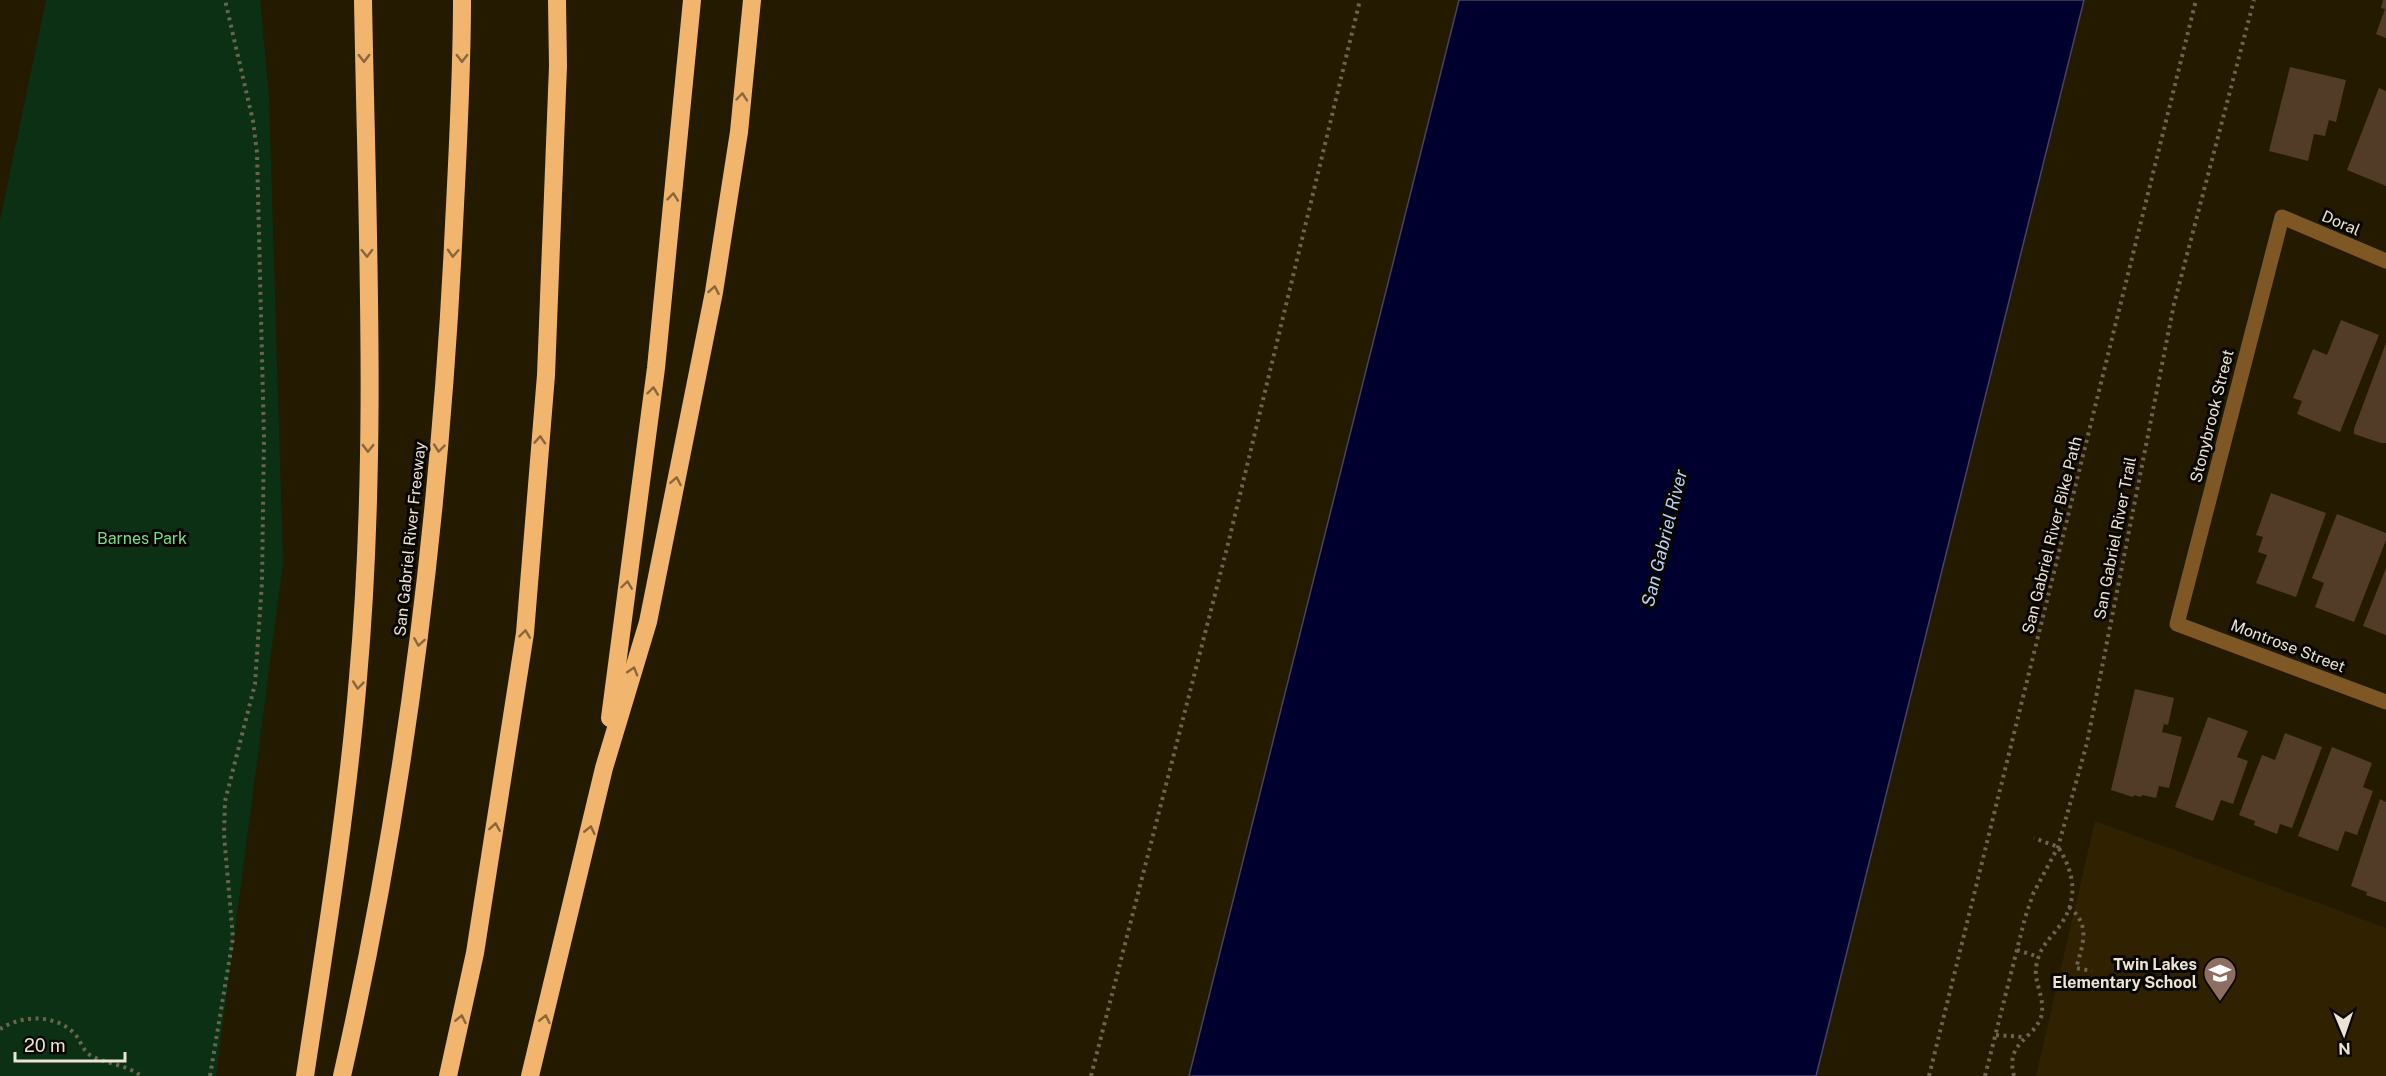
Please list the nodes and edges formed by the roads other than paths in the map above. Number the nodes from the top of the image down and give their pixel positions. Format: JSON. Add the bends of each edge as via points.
{"nodes":[{"id":1,"x":363,"y":0,"type":"edge"},
{"id":2,"x":462,"y":0,"type":"edge"},
{"id":3,"x":557,"y":0,"type":"edge"},
{"id":4,"x":692,"y":0,"type":"edge"},
{"id":5,"x":752,"y":0,"type":"edge"},
{"id":6,"x":2282,"y":217,"type":"joint"},
{"id":7,"x":2386,"y":261,"type":"edge"},
{"id":8,"x":2177,"y":624,"type":"joint"},
{"id":9,"x":2386,"y":702,"type":"edge"},
{"id":10,"x":604,"y":768,"type":"junction"},
{"id":11,"x":305,"y":1076,"type":"edge"},
{"id":12,"x":342,"y":1076,"type":"edge"},
{"id":13,"x":448,"y":1076,"type":"edge"},
{"id":14,"x":530,"y":1076,"type":"edge"}],
"edges":[{"from":1,"to":11,"type":"highway","one_way":true,"via":[[368,505],[359,666],[342,828]]},
{"from":2,"to":12,"type":"highway","name":"San Gabriel River Freeway","one_way":true,"via":[[462,72],[446,382],[421,632],[368,960]]},
{"from":13,"to":3,"type":"highway","one_way":true,"via":[[475,953],[525,633],[546,375]]},
{"from":10,"to":4,"type":"highway","one_way":true,"via":[[656,368]]},
{"from":10,"to":5,"type":"highway","one_way":true,"via":[[648,622],[714,292],[739,132]]},
{"from":6,"to":7,"type":"street","name":"Doral"},
{"from":6,"to":8,"type":"street","name":"Stonybrook Street"},
{"from":8,"to":9,"type":"street","name":"Montrose Street"},
{"from":14,"to":10,"type":"highway","one_way":true}]}
